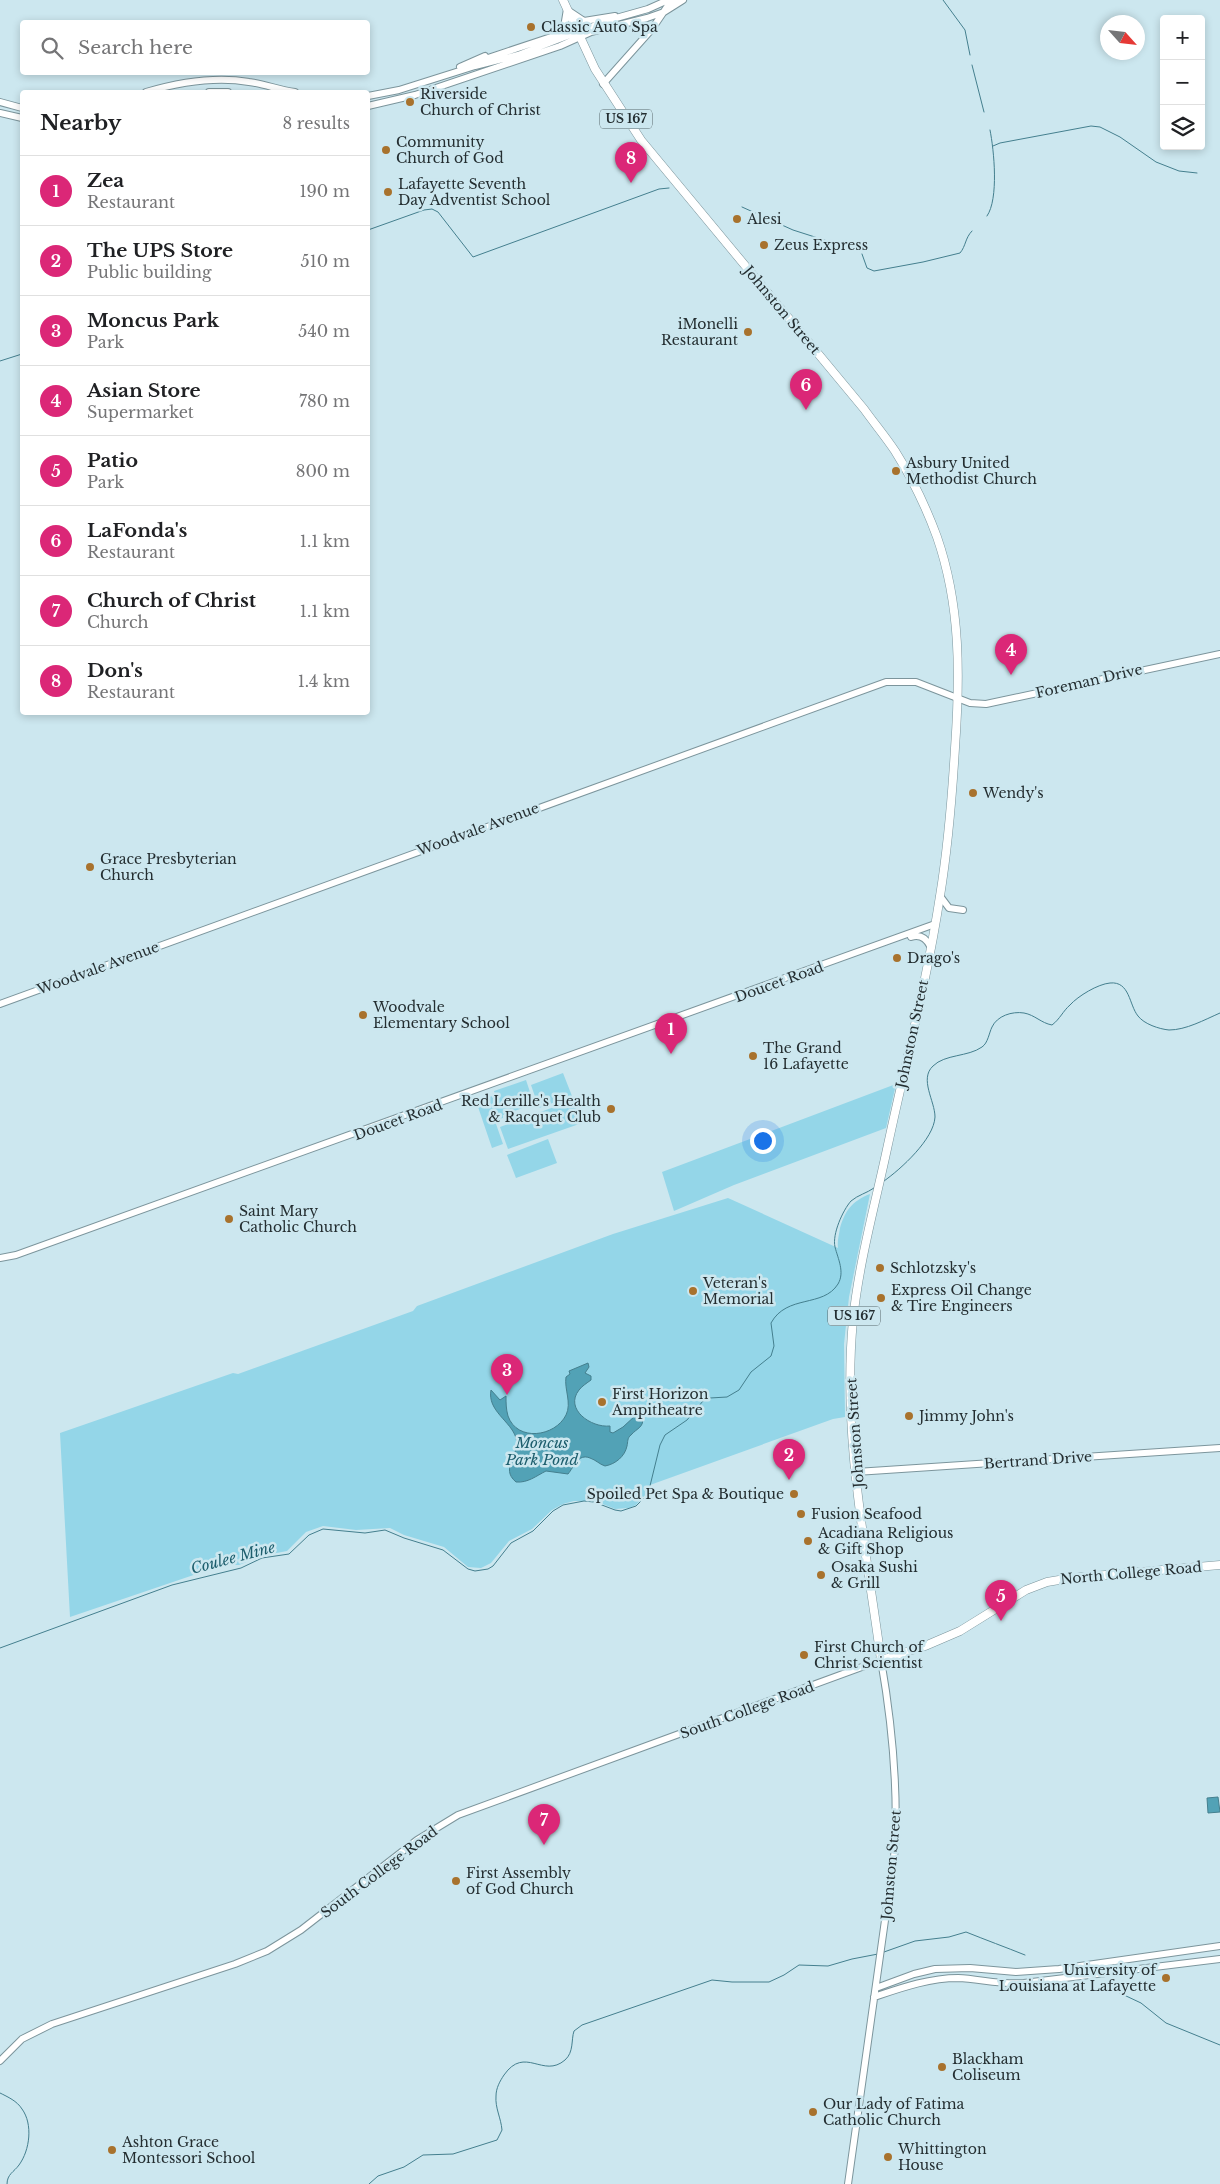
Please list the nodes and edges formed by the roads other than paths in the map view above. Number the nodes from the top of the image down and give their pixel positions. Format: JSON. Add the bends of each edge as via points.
{"nodes":[{"id":1,"x":563,"y":0,"type":"edge"},
{"id":2,"x":668,"y":0,"type":"edge"},
{"id":3,"x":675,"y":0,"type":"edge"},
{"id":4,"x":683,"y":0,"type":"edge"},
{"id":5,"x":567,"y":8,"type":"junction"},
{"id":6,"x":664,"y":12,"type":"junction"},
{"id":7,"x":622,"y":16,"type":"junction"},
{"id":8,"x":574,"y":24,"type":"junction"},
{"id":9,"x":579,"y":35,"type":"junction"},
{"id":10,"x":475,"y":66,"type":"junction"},
{"id":11,"x":451,"y":73,"type":"junction"},
{"id":12,"x":603,"y":84,"type":"junction"},
{"id":13,"x":154,"y":90,"type":"edge"},
{"id":14,"x":286,"y":90,"type":"edge"},
{"id":15,"x":432,"y":90,"type":"junction"},
{"id":16,"x":370,"y":96,"type":"edge"},
{"id":17,"x":0,"y":102,"type":"edge"},
{"id":18,"x":370,"y":106,"type":"edge"},
{"id":19,"x":20,"y":107,"type":"edge"},
{"id":20,"x":0,"y":113,"type":"edge"},
{"id":21,"x":20,"y":118,"type":"edge"},
{"id":22,"x":1220,"y":654,"type":"edge"},
{"id":23,"x":958,"y":699,"type":"junction"},
{"id":24,"x":940,"y":896,"type":"junction"},
{"id":25,"x":963,"y":910,"type":"dead end"},
{"id":26,"x":935,"y":924,"type":"junction"},
{"id":27,"x":930,"y":946,"type":"junction"},
{"id":28,"x":817,"y":968,"type":"junction"},
{"id":29,"x":0,"y":1004,"type":"edge"},
{"id":30,"x":0,"y":1258,"type":"edge"},
{"id":31,"x":1220,"y":1448,"type":"edge"},
{"id":32,"x":856,"y":1472,"type":"junction"},
{"id":33,"x":1220,"y":1565,"type":"edge"},
{"id":34,"x":882,"y":1660,"type":"junction"},
{"id":35,"x":1220,"y":1946,"type":"edge"},
{"id":36,"x":1179,"y":1952,"type":"junction"},
{"id":37,"x":1220,"y":1959,"type":"edge"},
{"id":38,"x":1181,"y":1965,"type":"junction"},
{"id":39,"x":1046,"y":1970,"type":"junction"},
{"id":40,"x":1047,"y":1980,"type":"junction"},
{"id":41,"x":876,"y":1988,"type":"junction"},
{"id":42,"x":874,"y":1997,"type":"junction"},
{"id":43,"x":0,"y":2060,"type":"edge"},
{"id":44,"x":848,"y":2184,"type":"edge"}],
"edges":[{"from":1,"to":5,"type":"main road","name":"Johnston Street","number":"US 167"},
{"from":2,"to":7,"type":"street"},
{"from":3,"to":6,"type":"street"},
{"from":4,"to":6,"type":"street"},
{"from":5,"to":7,"type":"street","via":[[584,21]]},
{"from":5,"to":8,"type":"main road","name":"Johnston Street","number":"US 167"},
{"from":5,"to":11,"type":"street","via":[[566,22],[561,30],[495,52]]},
{"from":6,"to":9,"type":"street"},
{"from":6,"to":12,"type":"street"},
{"from":7,"to":9,"type":"street"},
{"from":8,"to":9,"type":"main road","name":"Johnston Street","number":"US 167"},
{"from":8,"to":10,"type":"street","via":[[566,32],[488,58]]},
{"from":9,"to":10,"type":"street"},
{"from":9,"to":12,"type":"main road","name":"Johnston Street","number":"US 167"},
{"from":9,"to":15,"type":"street"},
{"from":10,"to":11,"type":"street"},
{"from":10,"to":15,"type":"street"},
{"from":11,"to":16,"type":"street"},
{"from":12,"to":23,"type":"main road","name":"Johnston Street","number":"US 167","via":[[651,153],[864,409],[912,480],[937,537],[948,577],[957,630]]},
{"from":13,"to":14,"type":"street","via":[[186,82],[222,79]]},
{"from":15,"to":18,"type":"street"},
{"from":17,"to":19,"type":"street"},
{"from":20,"to":21,"type":"street"},
{"from":22,"to":23,"type":"street","name":"Foreman Drive","via":[[989,704]]},
{"from":23,"to":24,"type":"main road","name":"Johnston Street","number":"US 167","via":[[952,799]]},
{"from":23,"to":29,"type":"street","name":"Woodvale Avenue","via":[[916,682],[879,684]]},
{"from":24,"to":25,"type":"street","via":[[950,908]]},
{"from":24,"to":26,"type":"main road","name":"Johnston Street","number":"US 167"},
{"from":26,"to":27,"type":"main road","name":"Johnston Street","number":"US 167"},
{"from":26,"to":28,"type":"street","name":"Doucet Road"},
{"from":27,"to":28,"type":"street","via":[[923,937],[916,935]]},
{"from":27,"to":32,"type":"main road","name":"Johnston Street","number":"US 167","via":[[877,1193],[853,1324],[850,1395]]},
{"from":28,"to":30,"type":"street","name":"Doucet Road","via":[[101,1226]]},
{"from":31,"to":32,"type":"street","name":"Bertrand Drive"},
{"from":32,"to":34,"type":"main road","name":"Johnston Street","number":"US 167"},
{"from":33,"to":34,"type":"main road","name":"North College Road","via":[[1047,1582],[1018,1594],[946,1638]]},
{"from":34,"to":41,"type":"street","name":"Johnston Street","via":[[897,1808],[892,1874]]},
{"from":34,"to":43,"type":"street","name":"South College Road","via":[[458,1815],[417,1840],[301,1930],[267,1951],[52,2024],[22,2039]]},
{"from":35,"to":36,"type":"street"},
{"from":36,"to":38,"type":"street"},
{"from":36,"to":39,"type":"street"},
{"from":37,"to":38,"type":"street"},
{"from":38,"to":40,"type":"street"},
{"from":39,"to":40,"type":"street"},
{"from":39,"to":41,"type":"street","via":[[935,1969]]},
{"from":40,"to":42,"type":"street","via":[[1003,1984],[940,1979]]},
{"from":41,"to":42,"type":"street","name":"Johnston Street"},
{"from":42,"to":44,"type":"street","name":"Johnston Street"}]}
